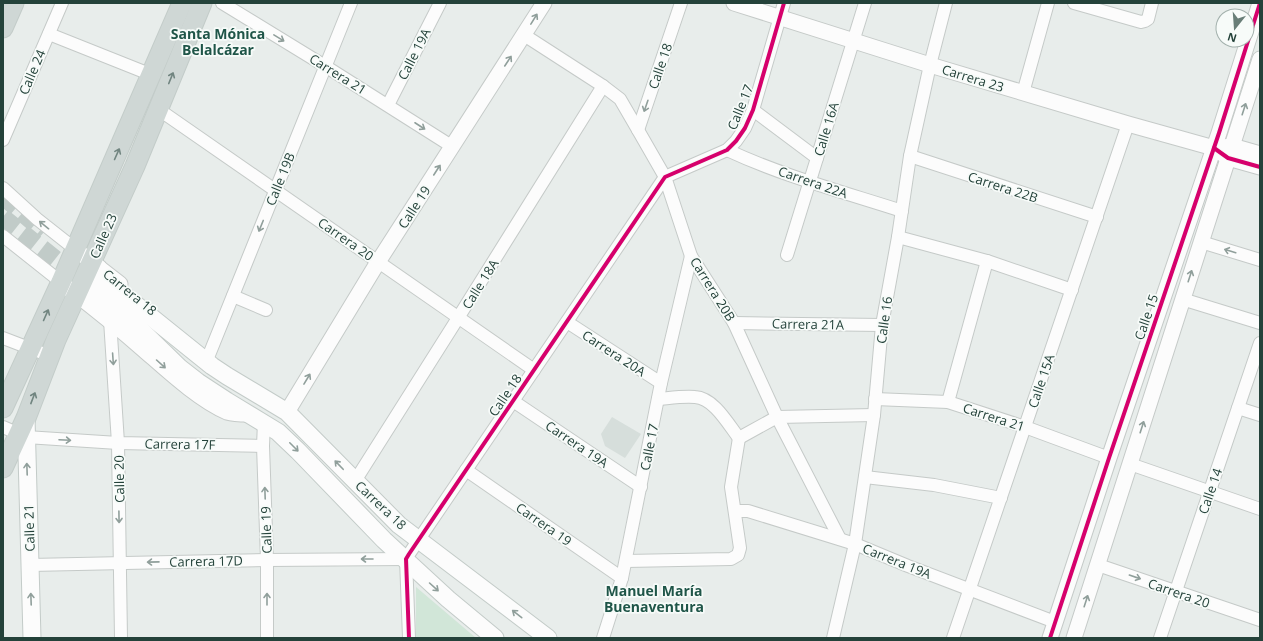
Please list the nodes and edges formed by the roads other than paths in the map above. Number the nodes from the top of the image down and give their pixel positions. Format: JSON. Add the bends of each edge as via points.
{"nodes":[{"id":1,"x":14,"y":3,"type":"edge"},
{"id":2,"x":62,"y":3,"type":"edge"},
{"id":3,"x":182,"y":3,"type":"edge"},
{"id":4,"x":202,"y":3,"type":"edge"},
{"id":5,"x":222,"y":3,"type":"edge"},
{"id":6,"x":351,"y":3,"type":"edge"},
{"id":7,"x":440,"y":3,"type":"edge"},
{"id":8,"x":544,"y":3,"type":"edge"},
{"id":9,"x":681,"y":3,"type":"edge"},
{"id":10,"x":734,"y":3,"type":"edge"},
{"id":11,"x":784,"y":3,"type":"edge"},
{"id":12,"x":865,"y":3,"type":"edge"},
{"id":13,"x":946,"y":3,"type":"edge"},
{"id":14,"x":1048,"y":3,"type":"edge"},
{"id":15,"x":1074,"y":3,"type":"edge"},
{"id":16,"x":1152,"y":3,"type":"edge"},
{"id":17,"x":1260,"y":3,"type":"edge"},
{"id":18,"x":779,"y":17,"type":"junction"},
{"id":19,"x":3,"y":28,"type":"edge"},
{"id":20,"x":49,"y":34,"type":"junction"},
{"id":21,"x":524,"y":35,"type":"junction"},
{"id":22,"x":854,"y":41,"type":"junction"},
{"id":23,"x":1260,"y":60,"type":"edge"},
{"id":24,"x":930,"y":65,"type":"junction"},
{"id":25,"x":325,"y":66,"type":"junction"},
{"id":26,"x":152,"y":75,"type":"junction"},
{"id":27,"x":603,"y":86,"type":"junction"},
{"id":28,"x":1023,"y":93,"type":"junction"},
{"id":29,"x":388,"y":105,"type":"junction"},
{"id":30,"x":158,"y":109,"type":"junction"},
{"id":31,"x":753,"y":110,"type":"junction"},
{"id":32,"x":1128,"y":124,"type":"junction"},
{"id":33,"x":638,"y":130,"type":"junction"},
{"id":34,"x":3,"y":140,"type":"edge"},
{"id":35,"x":452,"y":146,"type":"junction"},
{"id":36,"x":1214,"y":148,"type":"junction"},
{"id":37,"x":726,"y":150,"type":"junction"},
{"id":38,"x":1230,"y":152,"type":"junction"},
{"id":39,"x":1260,"y":154,"type":"edge"},
{"id":40,"x":910,"y":156,"type":"junction"},
{"id":41,"x":817,"y":158,"type":"junction"},
{"id":42,"x":1260,"y":167,"type":"edge"},
{"id":43,"x":665,"y":177,"type":"junction"},
{"id":44,"x":129,"y":178,"type":"junction"},
{"id":45,"x":810,"y":182,"type":"junction"},
{"id":46,"x":3,"y":188,"type":"edge"},
{"id":47,"x":102,"y":189,"type":"junction"},
{"id":48,"x":276,"y":190,"type":"junction"},
{"id":49,"x":902,"y":211,"type":"junction"},
{"id":50,"x":1096,"y":217,"type":"junction"},
{"id":51,"x":3,"y":236,"type":"edge"},
{"id":52,"x":898,"y":237,"type":"junction"},
{"id":53,"x":1201,"y":242,"type":"junction"},
{"id":54,"x":75,"y":249,"type":"junction"},
{"id":55,"x":787,"y":255,"type":"dead end"},
{"id":56,"x":691,"y":256,"type":"junction"},
{"id":57,"x":1260,"y":260,"type":"edge"},
{"id":58,"x":987,"y":261,"type":"junction"},
{"id":59,"x":378,"y":262,"type":"junction"},
{"id":60,"x":61,"y":282,"type":"junction"},
{"id":61,"x":93,"y":283,"type":"junction"},
{"id":62,"x":1072,"y":290,"type":"junction"},
{"id":63,"x":233,"y":296,"type":"junction"},
{"id":64,"x":1182,"y":299,"type":"junction"},
{"id":65,"x":266,"y":310,"type":"dead end"},
{"id":66,"x":458,"y":318,"type":"junction"},
{"id":67,"x":110,"y":320,"type":"junction"},
{"id":68,"x":567,"y":322,"type":"junction"},
{"id":69,"x":734,"y":323,"type":"junction"},
{"id":70,"x":1260,"y":323,"type":"edge"},
{"id":71,"x":882,"y":325,"type":"junction"},
{"id":72,"x":3,"y":338,"type":"edge"},
{"id":73,"x":1260,"y":343,"type":"edge"},
{"id":74,"x":31,"y":349,"type":"junction"},
{"id":75,"x":209,"y":355,"type":"junction"},
{"id":76,"x":50,"y":356,"type":"junction"},
{"id":77,"x":534,"y":370,"type":"junction"},
{"id":78,"x":661,"y":383,"type":"junction"},
{"id":79,"x":658,"y":399,"type":"junction"},
{"id":80,"x":875,"y":399,"type":"junction"},
{"id":81,"x":513,"y":401,"type":"junction"},
{"id":82,"x":948,"y":402,"type":"junction"},
{"id":83,"x":3,"y":408,"type":"edge"},
{"id":84,"x":1238,"y":408,"type":"junction"},
{"id":85,"x":283,"y":409,"type":"junction"},
{"id":86,"x":248,"y":414,"type":"junction"},
{"id":87,"x":874,"y":415,"type":"junction"},
{"id":88,"x":1260,"y":415,"type":"edge"},
{"id":89,"x":777,"y":417,"type":"junction"},
{"id":90,"x":264,"y":422,"type":"junction"},
{"id":91,"x":1025,"y":427,"type":"junction"},
{"id":92,"x":18,"y":429,"type":"edge"},
{"id":93,"x":739,"y":438,"type":"junction"},
{"id":94,"x":118,"y":443,"type":"junction"},
{"id":95,"x":263,"y":446,"type":"junction"},
{"id":96,"x":1109,"y":458,"type":"junction"},
{"id":97,"x":1130,"y":464,"type":"junction"},
{"id":98,"x":3,"y":468,"type":"edge"},
{"id":99,"x":466,"y":470,"type":"junction"},
{"id":100,"x":865,"y":477,"type":"junction"},
{"id":101,"x":355,"y":481,"type":"junction"},
{"id":102,"x":641,"y":487,"type":"junction"},
{"id":103,"x":1210,"y":491,"type":"junction"},
{"id":104,"x":1001,"y":498,"type":"junction"},
{"id":105,"x":1260,"y":508,"type":"edge"},
{"id":106,"x":736,"y":511,"type":"junction"},
{"id":107,"x":840,"y":539,"type":"junction"},
{"id":108,"x":419,"y":540,"type":"junction"},
{"id":109,"x":855,"y":544,"type":"junction"},
{"id":110,"x":406,"y":559,"type":"junction"},
{"id":111,"x":267,"y":560,"type":"junction"},
{"id":112,"x":626,"y":562,"type":"junction"},
{"id":113,"x":120,"y":563,"type":"junction"},
{"id":114,"x":30,"y":565,"type":"junction"},
{"id":115,"x":1098,"y":565,"type":"junction"},
{"id":116,"x":622,"y":578,"type":"junction"},
{"id":117,"x":970,"y":589,"type":"junction"},
{"id":118,"x":1175,"y":591,"type":"junction"},
{"id":119,"x":1260,"y":620,"type":"edge"},
{"id":120,"x":1055,"y":622,"type":"junction"},
{"id":121,"x":32,"y":638,"type":"edge"},
{"id":122,"x":121,"y":638,"type":"edge"},
{"id":123,"x":267,"y":638,"type":"edge"},
{"id":124,"x":409,"y":638,"type":"edge"},
{"id":125,"x":495,"y":638,"type":"edge"},
{"id":126,"x":548,"y":638,"type":"edge"},
{"id":127,"x":603,"y":638,"type":"edge"},
{"id":128,"x":834,"y":638,"type":"edge"},
{"id":129,"x":953,"y":638,"type":"edge"},
{"id":130,"x":1050,"y":638,"type":"edge"},
{"id":131,"x":1074,"y":638,"type":"edge"},
{"id":132,"x":1160,"y":638,"type":"edge"}],
"edges":[{"from":1,"to":19,"type":"main road"},
{"from":2,"to":20,"type":"street","name":"Calle 24"},
{"from":3,"to":26,"type":"main road","name":"Calle 23"},
{"from":30,"to":4,"type":"main road","name":"Calle 23","one_way":true},
{"from":5,"to":25,"type":"street","name":"Carrera 21","one_way":true},
{"from":6,"to":25,"type":"street","name":"Calle 19B"},
{"from":7,"to":29,"type":"street","name":"Calle 19A"},
{"from":21,"to":8,"type":"street","name":"Calle 19","one_way":true},
{"from":9,"to":33,"type":"street","name":"Calle 18","one_way":true},
{"from":10,"to":18,"type":"street","name":"Carrera 23"},
{"from":11,"to":18,"type":"street","name":"Calle 17"},
{"from":12,"to":22,"type":"street","name":"Calle 16A"},
{"from":13,"to":24,"type":"street","name":"Calle 16"},
{"from":14,"to":28,"type":"street"},
{"from":15,"to":16,"type":"street","via":[[1141,22],[1148,19]]},
{"from":17,"to":36,"type":"street","name":"Calle 15"},
{"from":18,"to":22,"type":"street","name":"Carrera 23"},
{"from":18,"to":31,"type":"street","name":"Calle 17"},
{"from":20,"to":26,"type":"street"},
{"from":20,"to":34,"type":"street","name":"Calle 24"},
{"from":21,"to":27,"type":"street","name":"Carrera 20B"},
{"from":35,"to":21,"type":"street","name":"Calle 19","one_way":true},
{"from":22,"to":24,"type":"street","name":"Carrera 23"},
{"from":22,"to":41,"type":"street","name":"Calle 16A"},
{"from":38,"to":23,"type":"street","one_way":true},
{"from":24,"to":28,"type":"street","name":"Carrera 23"},
{"from":24,"to":40,"type":"street","name":"Calle 16"},
{"from":25,"to":29,"type":"street","name":"Carrera 21"},
{"from":25,"to":48,"type":"street","name":"Calle 19B"},
{"from":47,"to":26,"type":"main road","name":"Calle 23","one_way":true},
{"from":27,"to":33,"type":"street","name":"Carrera 20B","via":[[620,99]]},
{"from":27,"to":66,"type":"street","name":"Calle 18A"},
{"from":28,"to":32,"type":"street","name":"Carrera 23"},
{"from":29,"to":35,"type":"street","name":"Carrera 21","one_way":true},
{"from":30,"to":44,"type":"main road","name":"Calle 23"},
{"from":30,"to":48,"type":"street","name":"Carrera 20"},
{"from":31,"to":37,"type":"street","name":"Calle 17","via":[[745,128]]},
{"from":31,"to":41,"type":"street"},
{"from":32,"to":36,"type":"street","name":"Carrera 23"},
{"from":32,"to":50,"type":"street","name":"Calle 15A"},
{"from":33,"to":43,"type":"street","name":"Carrera 20B"},
{"from":59,"to":35,"type":"street","name":"Calle 19","one_way":true},
{"from":36,"to":38,"type":"street","name":"Carrera 23"},
{"from":36,"to":96,"type":"street","name":"Calle 15"},
{"from":37,"to":43,"type":"street","name":"Calle 17"},
{"from":37,"to":45,"type":"street","name":"Carrera 22A"},
{"from":38,"to":39,"type":"street","name":"Carrera 23"},
{"from":38,"to":42,"type":"street","name":"Carrera 23"},
{"from":38,"to":53,"type":"street"},
{"from":40,"to":49,"type":"street","name":"Calle 16"},
{"from":40,"to":50,"type":"street","name":"Carrera 22B"},
{"from":41,"to":45,"type":"street","name":"Calle 16A"},
{"from":43,"to":56,"type":"street","name":"Carrera 20B"},
{"from":43,"to":68,"type":"street","name":"Calle 18"},
{"from":44,"to":47,"type":"main road"},
{"from":44,"to":61,"type":"main road","name":"Calle 23"},
{"from":45,"to":49,"type":"street","name":"Carrera 22A"},
{"from":45,"to":55,"type":"street","name":"Calle 16A"},
{"from":54,"to":46,"type":"street","name":"Carrera 18","one_way":true},
{"from":47,"to":54,"type":"main road","name":"Calle 23"},
{"from":48,"to":59,"type":"street","name":"Carrera 20"},
{"from":48,"to":63,"type":"street","name":"Calle 19B","one_way":true},
{"from":49,"to":52,"type":"street","name":"Calle 16"},
{"from":50,"to":62,"type":"street","name":"Calle 15A"},
{"from":51,"to":60,"type":"street","name":"Carrera 18"},
{"from":52,"to":58,"type":"street"},
{"from":52,"to":71,"type":"street","name":"Calle 16"},
{"from":57,"to":53,"type":"street","one_way":true},
{"from":64,"to":53,"type":"street","one_way":true},
{"from":54,"to":60,"type":"main road","name":"Calle 23"},
{"from":54,"to":61,"type":"street","name":"Carrera 18"},
{"from":56,"to":69,"type":"street","name":"Carrera 20B"},
{"from":56,"to":78,"type":"street","name":"Calle 17"},
{"from":58,"to":62,"type":"street"},
{"from":58,"to":82,"type":"street"},
{"from":59,"to":66,"type":"street","name":"Carrera 20"},
{"from":85,"to":59,"type":"street","name":"Calle 19","one_way":true},
{"from":60,"to":61,"type":"street","name":"Carrera 18"},
{"from":74,"to":60,"type":"main road","name":"Calle 23","one_way":true},
{"from":61,"to":67,"type":"street","name":"Carrera 18"},
{"from":61,"to":75,"type":"street","name":"Carrera 18"},
{"from":61,"to":76,"type":"main road","name":"Calle 23"},
{"from":61,"to":85,"type":"main road","name":"Carrera 18","via":[[212,366]]},
{"from":61,"to":86,"type":"main road","name":"Carrera 18","via":[[180,368],[211,392]]},
{"from":62,"to":91,"type":"street","name":"Calle 15A"},
{"from":63,"to":65,"type":"street"},
{"from":63,"to":75,"type":"street","name":"Calle 19B"},
{"from":64,"to":70,"type":"street"},
{"from":97,"to":64,"type":"street","one_way":true},
{"from":66,"to":77,"type":"street","name":"Carrera 20"},
{"from":66,"to":101,"type":"street","name":"Calle 18A"},
{"from":67,"to":86,"type":"street","name":"Carrera 18","one_way":true,"via":[[165,369],[198,394],[228,412]]},
{"from":67,"to":94,"type":"street","name":"Calle 20","one_way":true},
{"from":68,"to":77,"type":"street","name":"Calle 18"},
{"from":68,"to":78,"type":"street","name":"Carrera 20A"},
{"from":69,"to":71,"type":"street","name":"Carrera 21A"},
{"from":69,"to":89,"type":"street","name":"Carrera 20B"},
{"from":71,"to":80,"type":"street","name":"Calle 16"},
{"from":72,"to":74,"type":"street"},
{"from":73,"to":84,"type":"street","name":"Calle 14"},
{"from":74,"to":76,"type":"street"},
{"from":74,"to":83,"type":"main road","name":"Calle 23"},
{"from":75,"to":85,"type":"street","name":"Carrera 18"},
{"from":92,"to":76,"type":"main road","name":"Calle 23","one_way":true},
{"from":77,"to":81,"type":"street","name":"Calle 18"},
{"from":78,"to":79,"type":"street","name":"Calle 17"},
{"from":79,"to":93,"type":"street","via":[[705,399],[713,405]]},
{"from":79,"to":102,"type":"street","name":"Calle 17"},
{"from":80,"to":82,"type":"street","name":"Carrera 21"},
{"from":80,"to":87,"type":"street","name":"Calle 16"},
{"from":81,"to":99,"type":"street","name":"Calle 18"},
{"from":81,"to":102,"type":"street","name":"Carrera 19A"},
{"from":82,"to":91,"type":"street","name":"Carrera 21"},
{"from":84,"to":88,"type":"street"},
{"from":84,"to":103,"type":"street","name":"Calle 14"},
{"from":101,"to":85,"type":"main road","name":"Carrera 18","one_way":true},
{"from":86,"to":90,"type":"main road","name":"Carrera 18"},
{"from":87,"to":89,"type":"street"},
{"from":87,"to":100,"type":"street","name":"Calle 16"},
{"from":89,"to":93,"type":"street"},
{"from":89,"to":107,"type":"street","name":"Carrera 20B"},
{"from":90,"to":95,"type":"street","name":"Calle 19"},
{"from":90,"to":110,"type":"main road","name":"Carrera 18","one_way":true,"via":[[289,442],[384,540]]},
{"from":91,"to":96,"type":"street","name":"Carrera 21"},
{"from":91,"to":104,"type":"street","name":"Calle 15A"},
{"from":92,"to":94,"type":"street","name":"Carrera 17F","one_way":true},
{"from":92,"to":98,"type":"main road","name":"Calle 23"},
{"from":114,"to":92,"type":"main road","name":"Calle 21","one_way":true},
{"from":93,"to":106,"type":"street","via":[[731,487]]},
{"from":94,"to":95,"type":"street","name":"Carrera 17F"},
{"from":94,"to":113,"type":"street","name":"Calle 20","one_way":true},
{"from":111,"to":95,"type":"street","name":"Calle 19","one_way":true},
{"from":96,"to":120,"type":"street","name":"Calle 15"},
{"from":97,"to":103,"type":"street"},
{"from":97,"to":115,"type":"street"},
{"from":99,"to":108,"type":"street","name":"Calle 18"},
{"from":99,"to":116,"type":"street","name":"Carrera 19"},
{"from":100,"to":104,"type":"street","via":[[934,485]]},
{"from":100,"to":109,"type":"street","name":"Calle 16"},
{"from":101,"to":108,"type":"main road","name":"Carrera 18"},
{"from":102,"to":112,"type":"street","name":"Calle 17"},
{"from":103,"to":105,"type":"street"},
{"from":103,"to":118,"type":"street","name":"Calle 14"},
{"from":104,"to":117,"type":"street","name":"Calle 15A"},
{"from":106,"to":107,"type":"street","name":"Carrera 19A","via":[[748,511]]},
{"from":106,"to":112,"type":"street","via":[[740,548],[738,555],[731,559]]},
{"from":107,"to":109,"type":"street","name":"Carrera 19A"},
{"from":108,"to":110,"type":"street","name":"Calle 18"},
{"from":126,"to":108,"type":"main road","name":"Carrera 18","one_way":true},
{"from":109,"to":117,"type":"street","name":"Carrera 19A"},
{"from":109,"to":128,"type":"street","name":"Calle 16"},
{"from":110,"to":111,"type":"street","name":"Carrera 17D","one_way":true},
{"from":110,"to":124,"type":"street"},
{"from":110,"to":125,"type":"main road","name":"Carrera 18","one_way":true,"via":[[432,585]]},
{"from":111,"to":113,"type":"street","name":"Carrera 17D","one_way":true},
{"from":123,"to":111,"type":"street","name":"Calle 19","one_way":true},
{"from":112,"to":116,"type":"street","name":"Calle 17"},
{"from":113,"to":114,"type":"street","name":"Carrera 17D"},
{"from":113,"to":122,"type":"street","name":"Calle 20"},
{"from":121,"to":114,"type":"main road","name":"Calle 21","one_way":true},
{"from":115,"to":118,"type":"street","name":"Carrera 20","one_way":true},
{"from":131,"to":115,"type":"street","one_way":true},
{"from":116,"to":127,"type":"street","name":"Calle 17"},
{"from":117,"to":120,"type":"street","name":"Carrera 19A"},
{"from":117,"to":129,"type":"street","name":"Calle 15A"},
{"from":118,"to":119,"type":"street","name":"Carrera 20"},
{"from":118,"to":132,"type":"street","name":"Calle 14"},
{"from":120,"to":130,"type":"street","name":"Calle 15"}]}
